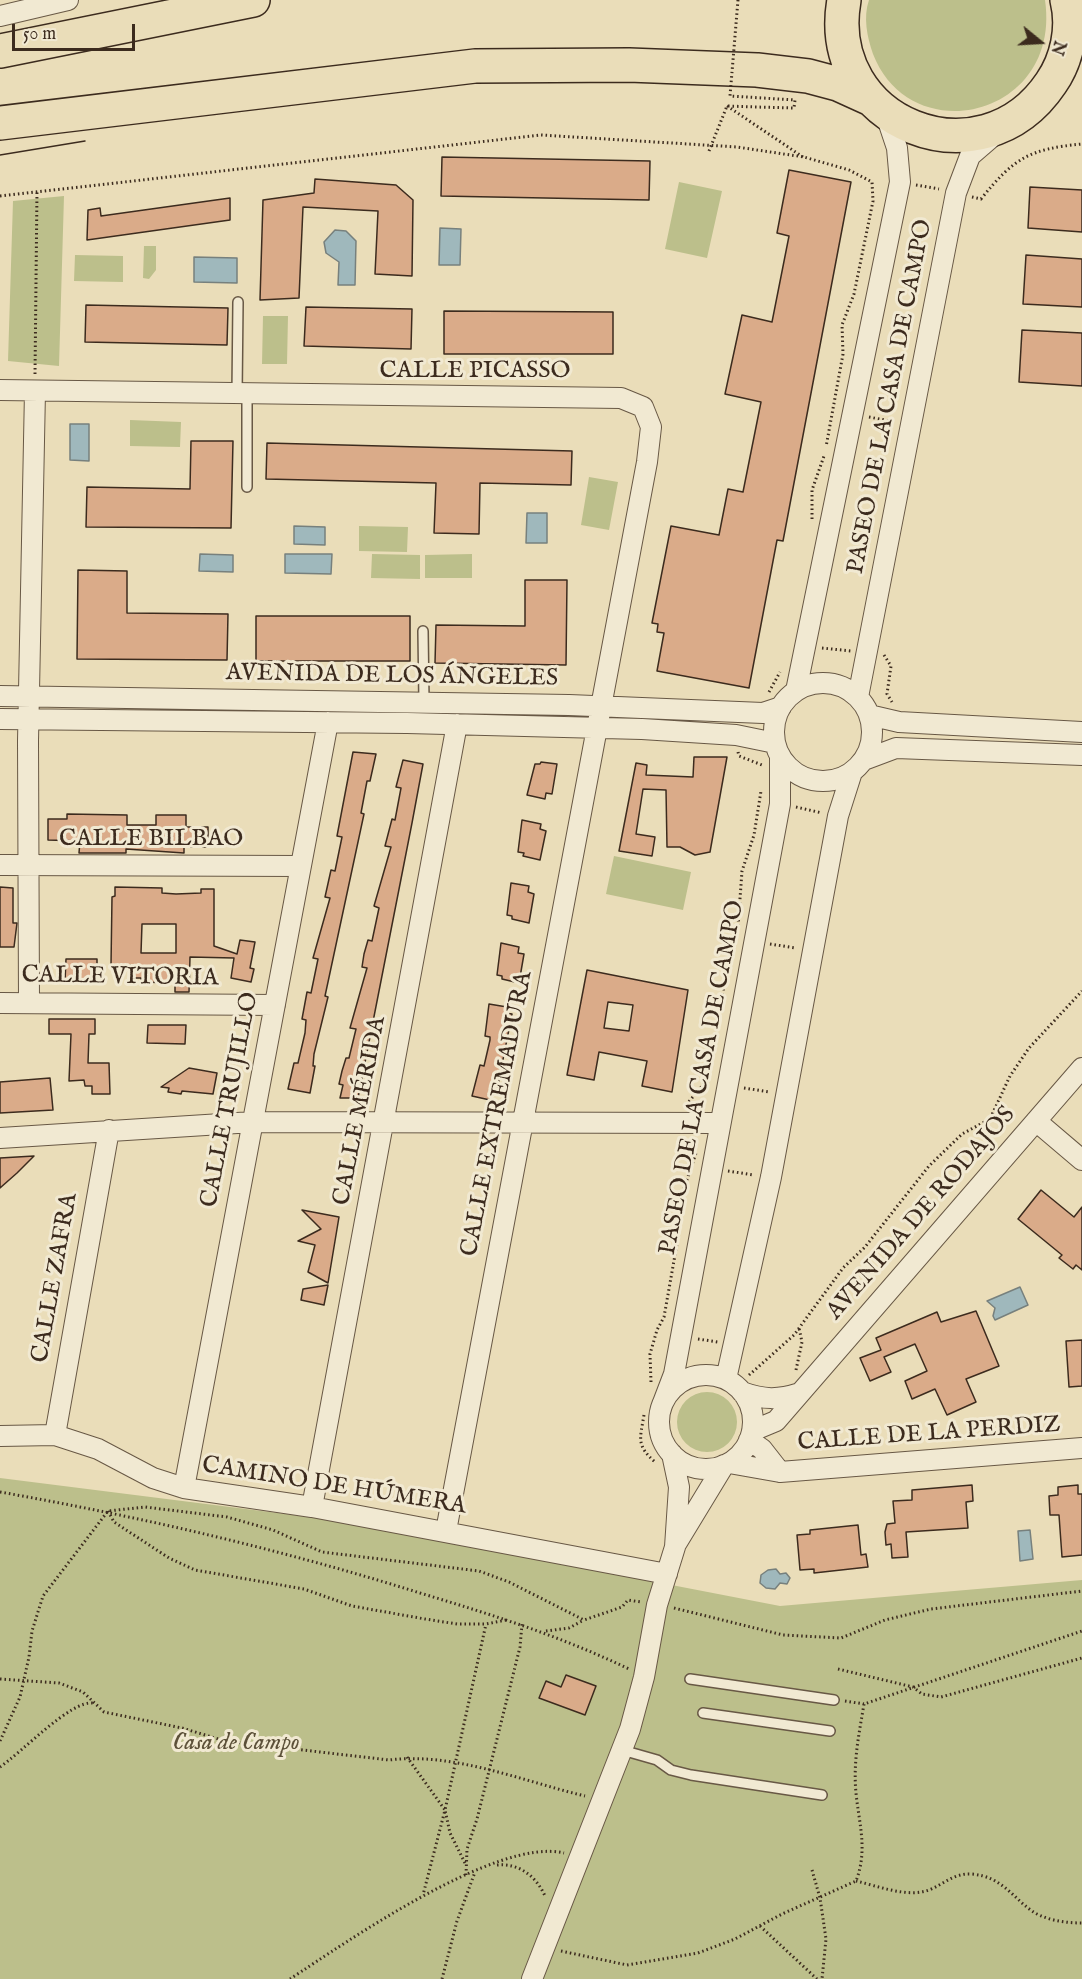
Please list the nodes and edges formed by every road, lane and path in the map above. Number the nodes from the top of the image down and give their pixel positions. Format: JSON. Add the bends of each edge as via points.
{"nodes":[{"id":1,"x":68,"y":0,"type":"edge"},
{"id":2,"x":253,"y":0,"type":"edge"},
{"id":3,"x":738,"y":0,"type":"edge"},
{"id":4,"x":844,"y":0,"type":"edge"},
{"id":5,"x":1068,"y":0,"type":"edge"},
{"id":6,"x":0,"y":16,"type":"edge"},
{"id":7,"x":0,"y":51,"type":"edge"},
{"id":8,"x":1082,"y":78,"type":"edge"},
{"id":9,"x":1041,"y":99,"type":"junction"},
{"id":10,"x":727,"y":106,"type":"junction"},
{"id":11,"x":878,"y":106,"type":"junction"},
{"id":12,"x":0,"y":123,"type":"edge"},
{"id":13,"x":1006,"y":125,"type":"junction"},
{"id":14,"x":1082,"y":144,"type":"edge"},
{"id":15,"x":710,"y":145,"type":"junction"},
{"id":16,"x":709,"y":151,"type":"dead end"},
{"id":17,"x":804,"y":158,"type":"junction"},
{"id":18,"x":37,"y":190,"type":"junction"},
{"id":19,"x":956,"y":193,"type":"junction"},
{"id":20,"x":0,"y":196,"type":"edge"},
{"id":21,"x":238,"y":302,"type":"dead end"},
{"id":22,"x":0,"y":390,"type":"edge"},
{"id":23,"x":35,"y":391,"type":"junction"},
{"id":24,"x":242,"y":394,"type":"junction"},
{"id":25,"x":247,"y":488,"type":"dead end"},
{"id":26,"x":812,"y":521,"type":"dead end"},
{"id":27,"x":423,"y":631,"type":"dead end"},
{"id":28,"x":796,"y":691,"type":"junction"},
{"id":29,"x":0,"y":696,"type":"edge"},
{"id":30,"x":29,"y":696,"type":"junction"},
{"id":31,"x":858,"y":697,"type":"junction"},
{"id":32,"x":424,"y":702,"type":"junction"},
{"id":33,"x":781,"y":706,"type":"junction"},
{"id":34,"x":601,"y":707,"type":"junction"},
{"id":35,"x":869,"y":715,"type":"junction"},
{"id":36,"x":0,"y":719,"type":"edge"},
{"id":37,"x":28,"y":719,"type":"junction"},
{"id":38,"x":328,"y":722,"type":"junction"},
{"id":39,"x":457,"y":724,"type":"junction"},
{"id":40,"x":596,"y":728,"type":"junction"},
{"id":41,"x":1082,"y":732,"type":"edge"},
{"id":42,"x":778,"y":749,"type":"junction"},
{"id":43,"x":1082,"y":755,"type":"edge"},
{"id":44,"x":858,"y":766,"type":"junction"},
{"id":45,"x":0,"y":865,"type":"edge"},
{"id":46,"x":29,"y":866,"type":"junction"},
{"id":47,"x":301,"y":866,"type":"junction"},
{"id":48,"x":756,"y":941,"type":"junction"},
{"id":49,"x":813,"y":951,"type":"junction"},
{"id":50,"x":1082,"y":991,"type":"edge"},
{"id":51,"x":0,"y":1002,"type":"edge"},
{"id":52,"x":29,"y":1003,"type":"junction"},
{"id":53,"x":275,"y":1005,"type":"junction"},
{"id":54,"x":1082,"y":1068,"type":"edge"},
{"id":55,"x":709,"y":1078,"type":"dead end"},
{"id":56,"x":729,"y":1085,"type":"junction"},
{"id":57,"x":787,"y":1095,"type":"junction"},
{"id":58,"x":1036,"y":1121,"type":"junction"},
{"id":59,"x":253,"y":1122,"type":"junction"},
{"id":60,"x":385,"y":1122,"type":"junction"},
{"id":61,"x":523,"y":1122,"type":"junction"},
{"id":62,"x":720,"y":1123,"type":"junction"},
{"id":63,"x":109,"y":1130,"type":"junction"},
{"id":64,"x":0,"y":1138,"type":"edge"},
{"id":65,"x":1082,"y":1160,"type":"edge"},
{"id":66,"x":799,"y":1328,"type":"junction"},
{"id":67,"x":734,"y":1385,"type":"junction"},
{"id":68,"x":800,"y":1392,"type":"junction"},
{"id":69,"x":661,"y":1408,"type":"junction"},
{"id":70,"x":55,"y":1435,"type":"junction"},
{"id":71,"x":0,"y":1436,"type":"edge"},
{"id":72,"x":751,"y":1436,"type":"junction"},
{"id":73,"x":1082,"y":1448,"type":"edge"},
{"id":74,"x":672,"y":1454,"type":"junction"},
{"id":75,"x":727,"y":1464,"type":"junction"},
{"id":76,"x":780,"y":1472,"type":"junction"},
{"id":77,"x":184,"y":1488,"type":"junction"},
{"id":78,"x":0,"y":1492,"type":"edge"},
{"id":79,"x":312,"y":1507,"type":"junction"},
{"id":80,"x":108,"y":1511,"type":"junction"},
{"id":81,"x":446,"y":1531,"type":"junction"},
{"id":82,"x":675,"y":1547,"type":"junction"},
{"id":83,"x":667,"y":1574,"type":"junction"},
{"id":84,"x":1082,"y":1591,"type":"edge"},
{"id":85,"x":657,"y":1605,"type":"junction"},
{"id":86,"x":509,"y":1620,"type":"junction"},
{"id":87,"x":584,"y":1620,"type":"junction"},
{"id":88,"x":486,"y":1624,"type":"junction"},
{"id":89,"x":522,"y":1624,"type":"junction"},
{"id":90,"x":544,"y":1631,"type":"junction"},
{"id":91,"x":1082,"y":1632,"type":"edge"},
{"id":92,"x":1082,"y":1658,"type":"edge"},
{"id":93,"x":838,"y":1669,"type":"dead end"},
{"id":94,"x":644,"y":1677,"type":"junction"},
{"id":95,"x":0,"y":1679,"type":"edge"},
{"id":96,"x":690,"y":1679,"type":"dead end"},
{"id":97,"x":23,"y":1682,"type":"junction"},
{"id":98,"x":913,"y":1687,"type":"junction"},
{"id":99,"x":834,"y":1700,"type":"joint"},
{"id":100,"x":864,"y":1704,"type":"junction"},
{"id":101,"x":104,"y":1712,"type":"junction"},
{"id":102,"x":703,"y":1713,"type":"dead end"},
{"id":103,"x":830,"y":1731,"type":"dead end"},
{"id":104,"x":0,"y":1741,"type":"edge"},
{"id":105,"x":622,"y":1750,"type":"junction"},
{"id":106,"x":407,"y":1757,"type":"junction"},
{"id":107,"x":454,"y":1763,"type":"junction"},
{"id":108,"x":0,"y":1767,"type":"edge"},
{"id":109,"x":488,"y":1771,"type":"junction"},
{"id":110,"x":822,"y":1795,"type":"dead end"},
{"id":111,"x":603,"y":1800,"type":"junction"},
{"id":112,"x":446,"y":1810,"type":"junction"},
{"id":113,"x":583,"y":1850,"type":"junction"},
{"id":114,"x":466,"y":1865,"type":"junction"},
{"id":115,"x":492,"y":1865,"type":"junction"},
{"id":116,"x":476,"y":1870,"type":"junction"},
{"id":117,"x":812,"y":1870,"type":"dead end"},
{"id":118,"x":466,"y":1875,"type":"junction"},
{"id":119,"x":856,"y":1881,"type":"junction"},
{"id":120,"x":423,"y":1895,"type":"junction"},
{"id":121,"x":820,"y":1898,"type":"junction"},
{"id":122,"x":561,"y":1906,"type":"junction"},
{"id":123,"x":1082,"y":1923,"type":"edge"},
{"id":124,"x":760,"y":1926,"type":"junction"},
{"id":125,"x":545,"y":1946,"type":"junction"},
{"id":126,"x":290,"y":1979,"type":"edge"},
{"id":127,"x":442,"y":1979,"type":"edge"},
{"id":128,"x":532,"y":1979,"type":"edge"},
{"id":129,"x":820,"y":1979,"type":"edge"}],
"edges":[{"from":1,"to":6,"type":"street"},
{"from":2,"to":7,"type":"highway"},
{"from":3,"to":10,"type":"path","bridge":true,"via":[[730,96],[795,100],[794,108]]},
{"from":4,"to":11,"type":"highway","via":[[842,24],[848,59],[857,80]]},
{"from":5,"to":9,"type":"highway","via":[[1068,46],[1058,73]]},
{"from":8,"to":9,"type":"highway"},
{"from":9,"to":13,"type":"highway"},
{"from":10,"to":15,"type":"path"},
{"from":10,"to":17,"type":"path"},
{"from":11,"to":12,"type":"highway","via":[[838,84],[757,70],[629,65],[475,66]]},
{"from":11,"to":13,"type":"highway","via":[[920,131],[940,136],[961,137]]},
{"from":11,"to":28,"type":"street","name":"PASEO DE LA CASA DE CAMPO","via":[[897,148],[900,182]]},
{"from":13,"to":19,"type":"street","name":"PASEO DE LA CASA DE CAMPO","via":[[970,156]]},
{"from":14,"to":19,"type":"path","via":[[1028,153],[1007,167],[981,199]]},
{"from":15,"to":16,"type":"path"},
{"from":15,"to":17,"type":"path"},
{"from":15,"to":18,"type":"path","via":[[541,135]]},
{"from":17,"to":26,"type":"path","via":[[849,170],[873,182],[873,201],[854,294],[842,325],[843,354],[825,455],[812,490]]},
{"from":18,"to":20,"type":"path"},
{"from":18,"to":23,"type":"path"},
{"from":19,"to":31,"type":"street","name":"PASEO DE LA CASA DE CAMPO"},
{"from":21,"to":24,"type":"lane"},
{"from":22,"to":23,"type":"street","name":"CALLE PICASSO"},
{"from":23,"to":24,"type":"street","name":"CALLE PICASSO"},
{"from":23,"to":30,"type":"street"},
{"from":24,"to":25,"type":"lane"},
{"from":24,"to":34,"type":"street","name":"CALLE PICASSO","via":[[621,398],[643,407],[651,427],[647,462]]},
{"from":27,"to":32,"type":"lane"},
{"from":28,"to":31,"type":"street","via":[[811,684],[828,683],[844,687]]},
{"from":28,"to":33,"type":"street"},
{"from":29,"to":30,"type":"street","name":"AVENIDA DE LOS ÁNGELES"},
{"from":30,"to":32,"type":"street","name":"AVENIDA DE LOS ÁNGELES"},
{"from":30,"to":37,"type":"street"},
{"from":31,"to":35,"type":"street"},
{"from":32,"to":34,"type":"street","name":"AVENIDA DE LOS ÁNGELES"},
{"from":33,"to":34,"type":"street","name":"AVENIDA DE LOS ÁNGELES","via":[[763,713]]},
{"from":33,"to":42,"type":"street","via":[[774,731]]},
{"from":34,"to":40,"type":"street","name":"CALLE EXTREMADURA"},
{"from":35,"to":41,"type":"street","via":[[899,722]]},
{"from":35,"to":44,"type":"street","via":[[870,746]]},
{"from":36,"to":37,"type":"street","name":"AVENIDA DE LOS ÁNGELES"},
{"from":37,"to":38,"type":"street","name":"AVENIDA DE LOS ÁNGELES"},
{"from":37,"to":46,"type":"street"},
{"from":38,"to":39,"type":"street","name":"AVENIDA DE LOS ÁNGELES"},
{"from":38,"to":47,"type":"street","name":"CALLE TRUJILLO"},
{"from":39,"to":40,"type":"street","name":"AVENIDA DE LOS ÁNGELES"},
{"from":39,"to":60,"type":"street","name":"CALLE MÉRIDA"},
{"from":40,"to":42,"type":"street","name":"AVENIDA DE LOS ÁNGELES","via":[[736,735]]},
{"from":40,"to":61,"type":"street","name":"CALLE EXTREMADURA"},
{"from":42,"to":44,"type":"street","via":[[790,769],[820,781],[837,779]]},
{"from":42,"to":48,"type":"street","name":"PASEO DE LA CASA DE CAMPO","via":[[780,804]]},
{"from":43,"to":44,"type":"street","via":[[896,748]]},
{"from":44,"to":49,"type":"street","via":[[838,816]]},
{"from":45,"to":46,"type":"street","name":"CALLE BILBAO"},
{"from":46,"to":47,"type":"street","name":"CALLE BILBAO"},
{"from":46,"to":52,"type":"street"},
{"from":47,"to":53,"type":"street","name":"CALLE TRUJILLO"},
{"from":48,"to":49,"type":"path"},
{"from":48,"to":56,"type":"street","name":"PASEO DE LA CASA DE CAMPO"},
{"from":49,"to":57,"type":"street"},
{"from":50,"to":66,"type":"path","via":[[1029,1048],[1010,1076],[990,1119],[962,1134],[929,1167],[843,1268]]},
{"from":51,"to":52,"type":"street","name":"CALLE VITORIA"},
{"from":52,"to":53,"type":"street","name":"CALLE VITORIA"},
{"from":53,"to":59,"type":"street","name":"CALLE TRUJILLO"},
{"from":54,"to":58,"type":"street","name":"AVENIDA DE RODAJOS"},
{"from":55,"to":56,"type":"path"},
{"from":56,"to":57,"type":"path"},
{"from":56,"to":62,"type":"street","name":"PASEO DE LA CASA DE CAMPO"},
{"from":57,"to":67,"type":"street"},
{"from":58,"to":65,"type":"street"},
{"from":58,"to":68,"type":"street","name":"AVENIDA DE RODAJOS"},
{"from":59,"to":60,"type":"street"},
{"from":59,"to":63,"type":"street"},
{"from":59,"to":77,"type":"street","name":"CALLE TRUJILLO"},
{"from":60,"to":61,"type":"street"},
{"from":60,"to":79,"type":"street","name":"CALLE MÉRIDA"},
{"from":61,"to":62,"type":"street"},
{"from":61,"to":81,"type":"street","name":"CALLE EXTREMADURA"},
{"from":62,"to":69,"type":"street","name":"PASEO DE LA CASA DE CAMPO","via":[[674,1374]]},
{"from":63,"to":64,"type":"street"},
{"from":63,"to":70,"type":"street","name":"CALLE ZAFRA"},
{"from":66,"to":67,"type":"path","via":[[782,1348]]},
{"from":66,"to":68,"type":"path","via":[[802,1342],[798,1362],[795,1375],[788,1382]]},
{"from":67,"to":68,"type":"street","via":[[763,1399]]},
{"from":67,"to":69,"type":"street","via":[[710,1375],[694,1376],[680,1383]]},
{"from":67,"to":72,"type":"street","via":[[751,1410]]},
{"from":68,"to":72,"type":"street","name":"AVENIDA DE RODAJOS","via":[[776,1421]]},
{"from":69,"to":74,"type":"street","via":[[660,1432]]},
{"from":70,"to":71,"type":"street","name":"CAMINO DE HÚMERA"},
{"from":70,"to":77,"type":"street","name":"CAMINO DE HÚMERA","via":[[98,1449],[153,1478]]},
{"from":72,"to":75,"type":"street","via":[[741,1453]]},
{"from":72,"to":76,"type":"street","name":"CALLE DE LA PERDIZ"},
{"from":73,"to":76,"type":"street","name":"CALLE DE LA PERDIZ"},
{"from":74,"to":75,"type":"street","via":[[696,1468]]},
{"from":74,"to":82,"type":"street","via":[[679,1487]]},
{"from":75,"to":76,"type":"street","name":"CALLE DE LA PERDIZ"},
{"from":75,"to":82,"type":"street"},
{"from":77,"to":79,"type":"street","name":"CAMINO DE HÚMERA"},
{"from":78,"to":80,"type":"path"},
{"from":79,"to":81,"type":"street","name":"CAMINO DE HÚMERA"},
{"from":80,"to":86,"type":"path","via":[[362,1575]]},
{"from":80,"to":87,"type":"path","via":[[145,1507],[227,1517],[273,1530],[322,1552],[479,1571]]},
{"from":80,"to":88,"type":"path","via":[[114,1522],[195,1570],[304,1589],[352,1606],[457,1624]]},
{"from":80,"to":97,"type":"path","via":[[43,1596]]},
{"from":81,"to":83,"type":"street","name":"CAMINO DE HÚMERA"},
{"from":82,"to":83,"type":"street"},
{"from":83,"to":85,"type":"street"},
{"from":84,"to":85,"type":"path","via":[[931,1609],[885,1620],[841,1638],[783,1635]]},
{"from":85,"to":87,"type":"path","via":[[628,1600],[622,1607]]},
{"from":85,"to":94,"type":"street"},
{"from":86,"to":88,"type":"path"},
{"from":86,"to":89,"type":"path"},
{"from":87,"to":90,"type":"path","via":[[568,1628]]},
{"from":88,"to":107,"type":"path"},
{"from":89,"to":90,"type":"path"},
{"from":89,"to":109,"type":"path","via":[[520,1647]]},
{"from":90,"to":94,"type":"path"},
{"from":91,"to":98,"type":"path"},
{"from":92,"to":98,"type":"path","via":[[941,1697],[922,1694]]},
{"from":93,"to":98,"type":"path"},
{"from":94,"to":105,"type":"street"},
{"from":95,"to":97,"type":"path"},
{"from":96,"to":99,"type":"lane"},
{"from":97,"to":101,"type":"path","via":[[59,1683],[83,1692]]},
{"from":97,"to":104,"type":"path"},
{"from":98,"to":100,"type":"path"},
{"from":99,"to":100,"type":"path"},
{"from":100,"to":119,"type":"path","via":[[855,1753],[856,1793],[864,1840]]},
{"from":101,"to":106,"type":"path","via":[[225,1741],[389,1760]]},
{"from":101,"to":108,"type":"path","via":[[91,1702],[82,1704],[57,1719]]},
{"from":102,"to":103,"type":"lane"},
{"from":105,"to":110,"type":"lane","via":[[691,1775]]},
{"from":105,"to":111,"type":"street"},
{"from":106,"to":107,"type":"path"},
{"from":106,"to":112,"type":"path"},
{"from":107,"to":109,"type":"path"},
{"from":107,"to":112,"type":"path"},
{"from":109,"to":111,"type":"path"},
{"from":109,"to":114,"type":"path"},
{"from":111,"to":113,"type":"street"},
{"from":112,"to":114,"type":"path","via":[[450,1833]]},
{"from":112,"to":120,"type":"path"},
{"from":113,"to":115,"type":"path","via":[[533,1851]]},
{"from":113,"to":122,"type":"street"},
{"from":114,"to":118,"type":"path"},
{"from":115,"to":116,"type":"path"},
{"from":115,"to":122,"type":"path","via":[[510,1864],[522,1870],[540,1884],[548,1901]]},
{"from":116,"to":118,"type":"path"},
{"from":116,"to":127,"type":"path"},
{"from":117,"to":121,"type":"path"},
{"from":118,"to":120,"type":"path"},
{"from":119,"to":121,"type":"path"},
{"from":119,"to":123,"type":"path","via":[[907,1892],[928,1890],[954,1876],[972,1874],[997,1882],[1036,1913],[1065,1923]]},
{"from":120,"to":126,"type":"path"},
{"from":121,"to":124,"type":"path"},
{"from":121,"to":129,"type":"path","via":[[826,1939]]},
{"from":122,"to":125,"type":"street"},
{"from":124,"to":125,"type":"path","via":[[698,1953],[627,1965]]},
{"from":124,"to":129,"type":"path"},
{"from":125,"to":128,"type":"street"}]}
